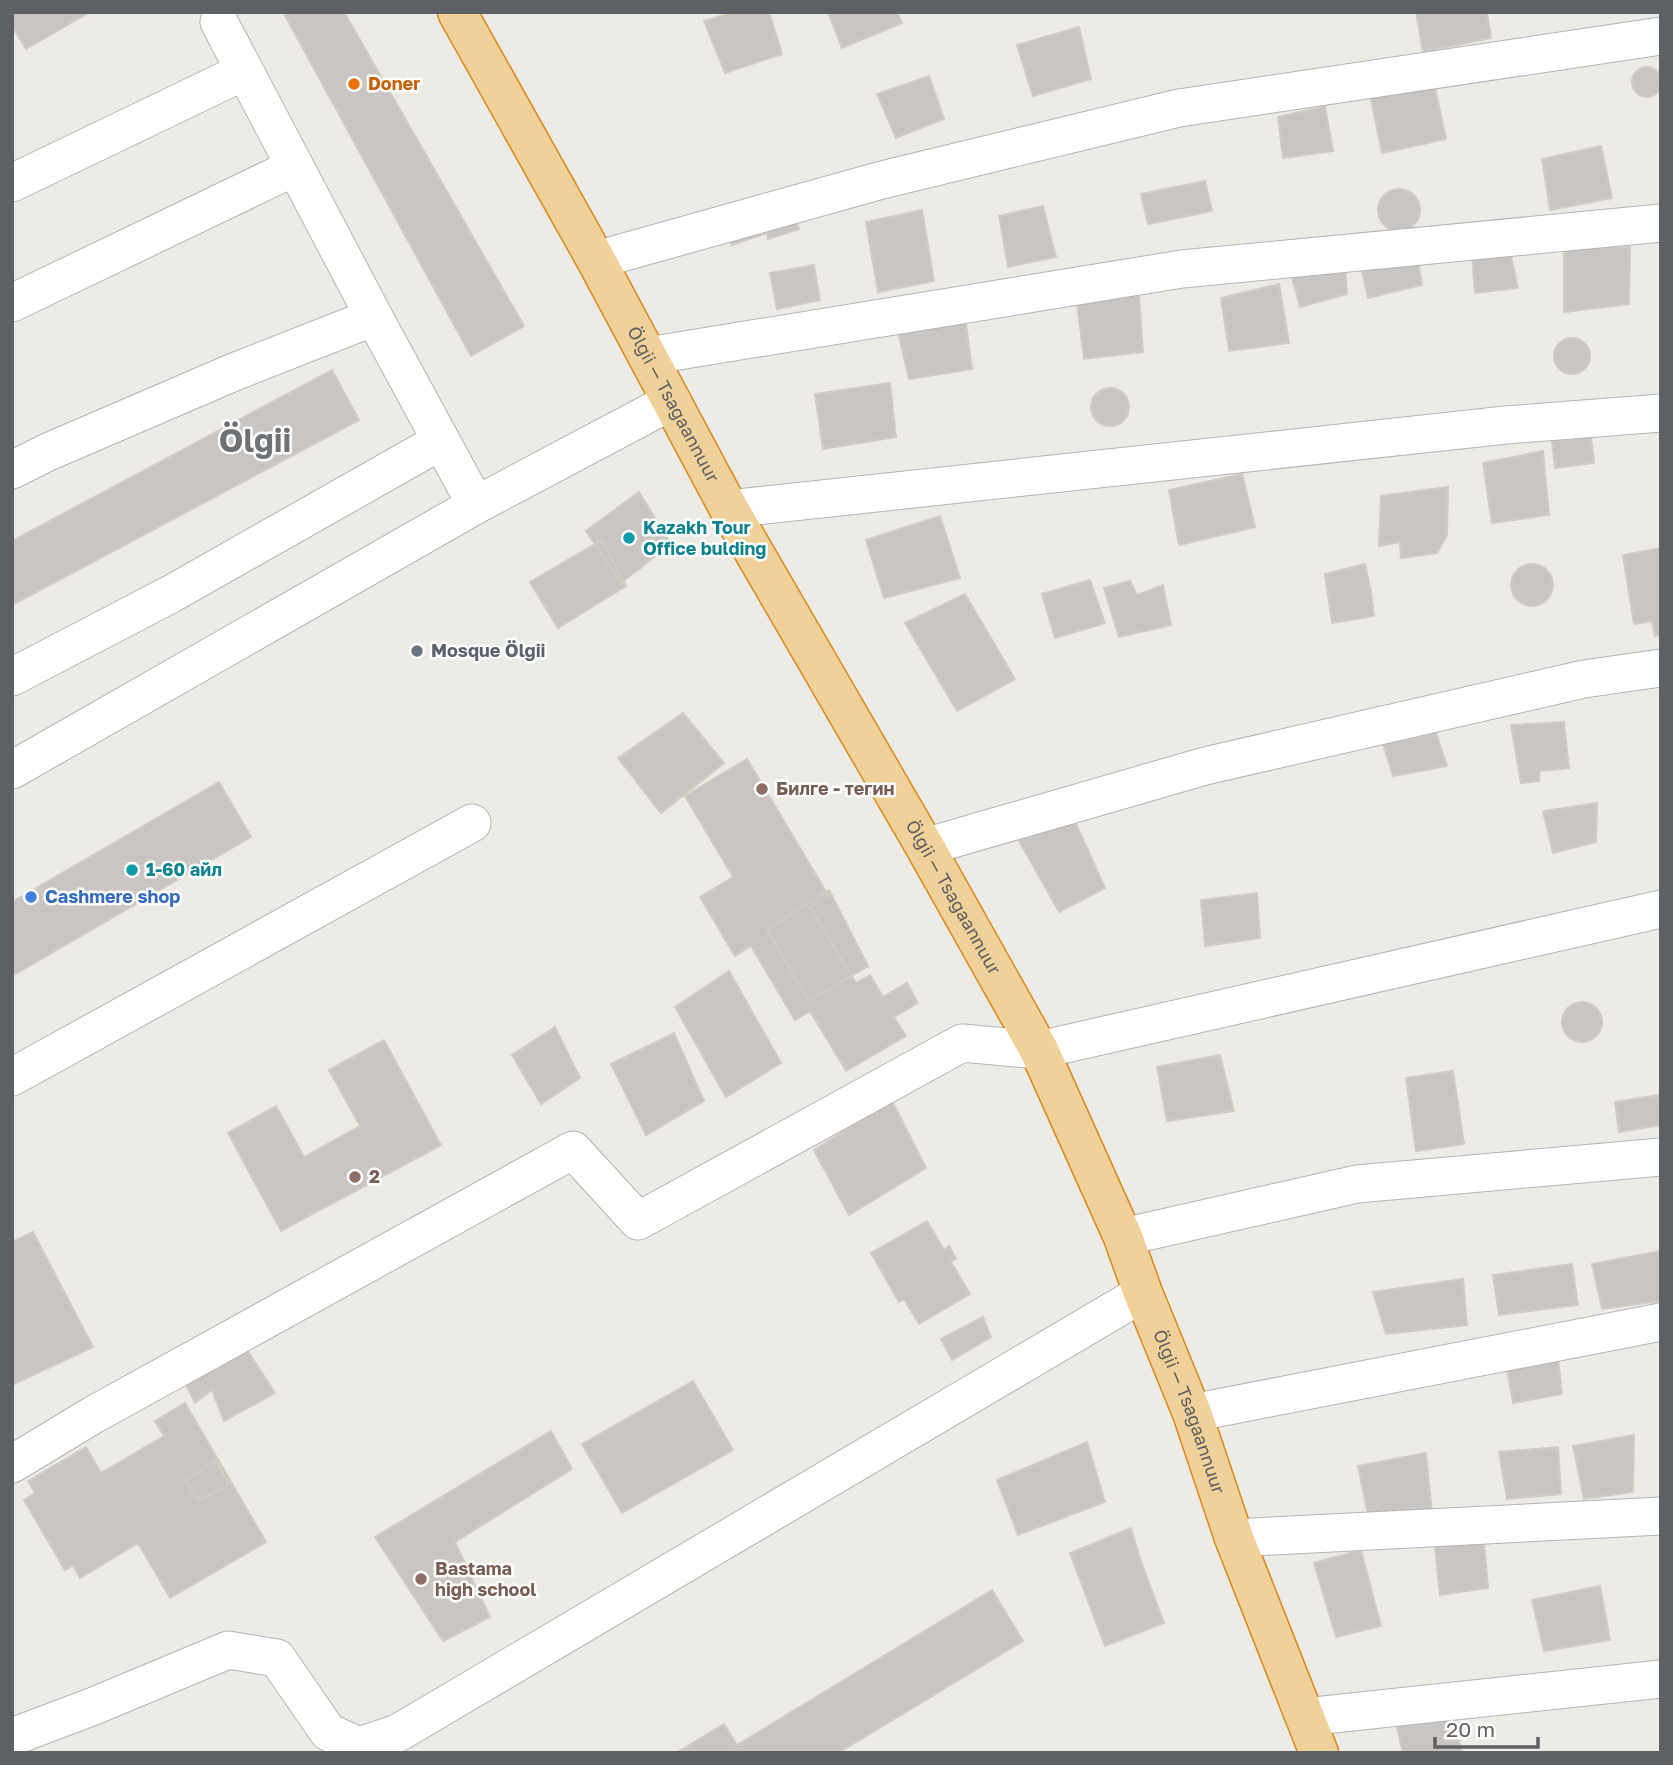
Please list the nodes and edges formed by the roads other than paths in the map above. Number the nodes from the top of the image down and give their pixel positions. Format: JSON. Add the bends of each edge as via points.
{"nodes":[{"id":1,"x":457,"y":12,"type":"edge"},
{"id":2,"x":219,"y":22,"type":"dead end"},
{"id":3,"x":1661,"y":36,"type":"edge"},
{"id":4,"x":245,"y":71,"type":"junction"},
{"id":5,"x":295,"y":167,"type":"junction"},
{"id":6,"x":12,"y":183,"type":"edge"},
{"id":7,"x":1661,"y":223,"type":"edge"},
{"id":8,"x":596,"y":260,"type":"junction"},
{"id":9,"x":12,"y":303,"type":"edge"},
{"id":10,"x":374,"y":317,"type":"junction"},
{"id":11,"x":649,"y":356,"type":"junction"},
{"id":12,"x":672,"y":401,"type":"junction"},
{"id":13,"x":1661,"y":412,"type":"edge"},
{"id":14,"x":440,"y":441,"type":"junction"},
{"id":15,"x":12,"y":470,"type":"edge"},
{"id":16,"x":475,"y":505,"type":"junction"},
{"id":17,"x":729,"y":509,"type":"junction"},
{"id":18,"x":1661,"y":668,"type":"edge"},
{"id":19,"x":12,"y":677,"type":"edge"},
{"id":20,"x":16,"y":760,"type":"edge"},
{"id":21,"x":472,"y":823,"type":"dead end"},
{"id":22,"x":925,"y":847,"type":"junction"},
{"id":23,"x":1661,"y":909,"type":"edge"},
{"id":24,"x":1039,"y":1051,"type":"junction"},
{"id":25,"x":12,"y":1077,"type":"edge"},
{"id":26,"x":1661,"y":1157,"type":"edge"},
{"id":27,"x":1123,"y":1237,"type":"junction"},
{"id":28,"x":1143,"y":1293,"type":"junction"},
{"id":29,"x":1661,"y":1322,"type":"edge"},
{"id":30,"x":1192,"y":1413,"type":"junction"},
{"id":31,"x":12,"y":1464,"type":"edge"},
{"id":32,"x":1661,"y":1516,"type":"edge"},
{"id":33,"x":1234,"y":1538,"type":"junction"},
{"id":34,"x":1661,"y":1679,"type":"edge"},
{"id":35,"x":1305,"y":1717,"type":"junction"},
{"id":36,"x":12,"y":1737,"type":"edge"},
{"id":37,"x":1319,"y":1753,"type":"edge"}],
"edges":[{"from":1,"to":8,"type":"highway","name":"Ölgii — Tsagaannuur"},
{"from":2,"to":4,"type":"street"},
{"from":3,"to":8,"type":"street","via":[[1179,108],[882,180]]},
{"from":4,"to":5,"type":"street"},
{"from":4,"to":6,"type":"street"},
{"from":5,"to":9,"type":"street"},
{"from":5,"to":10,"type":"street"},
{"from":7,"to":11,"type":"street","via":[[1182,269]]},
{"from":8,"to":11,"type":"highway","name":"Ölgii — Tsagaannuur"},
{"from":10,"to":14,"type":"street"},
{"from":10,"to":15,"type":"street","via":[[233,372]]},
{"from":11,"to":12,"type":"highway","name":"Ölgii — Tsagaannuur"},
{"from":12,"to":16,"type":"street"},
{"from":12,"to":17,"type":"highway","name":"Ölgii — Tsagaannuur"},
{"from":13,"to":17,"type":"street"},
{"from":14,"to":16,"type":"street"},
{"from":14,"to":19,"type":"street","via":[[170,594]]},
{"from":16,"to":20,"type":"street"},
{"from":17,"to":22,"type":"highway","name":"Ölgii — Tsagaannuur"},
{"from":18,"to":22,"type":"street","via":[[1584,679],[1205,766]]},
{"from":21,"to":25,"type":"street"},
{"from":22,"to":24,"type":"highway","name":"Ölgii — Tsagaannuur"},
{"from":23,"to":24,"type":"street"},
{"from":24,"to":27,"type":"highway","name":"Ölgii — Tsagaannuur"},
{"from":24,"to":31,"type":"street","via":[[962,1043],[638,1221],[573,1150]]},
{"from":26,"to":27,"type":"street","via":[[1357,1184]]},
{"from":27,"to":28,"type":"highway","name":"Ölgii — Tsagaannuur"},
{"from":28,"to":30,"type":"highway","name":"Ölgii — Tsagaannuur"},
{"from":28,"to":36,"type":"street","via":[[398,1733],[359,1746],[328,1732],[277,1658],[228,1650]]},
{"from":29,"to":30,"type":"street"},
{"from":30,"to":33,"type":"highway","name":"Ölgii — Tsagaannuur"},
{"from":32,"to":33,"type":"street"},
{"from":33,"to":35,"type":"highway","name":"Ölgii — Tsagaannuur"},
{"from":34,"to":35,"type":"street"},
{"from":35,"to":37,"type":"highway","name":"Ölgii — Tsagaannuur"}]}
